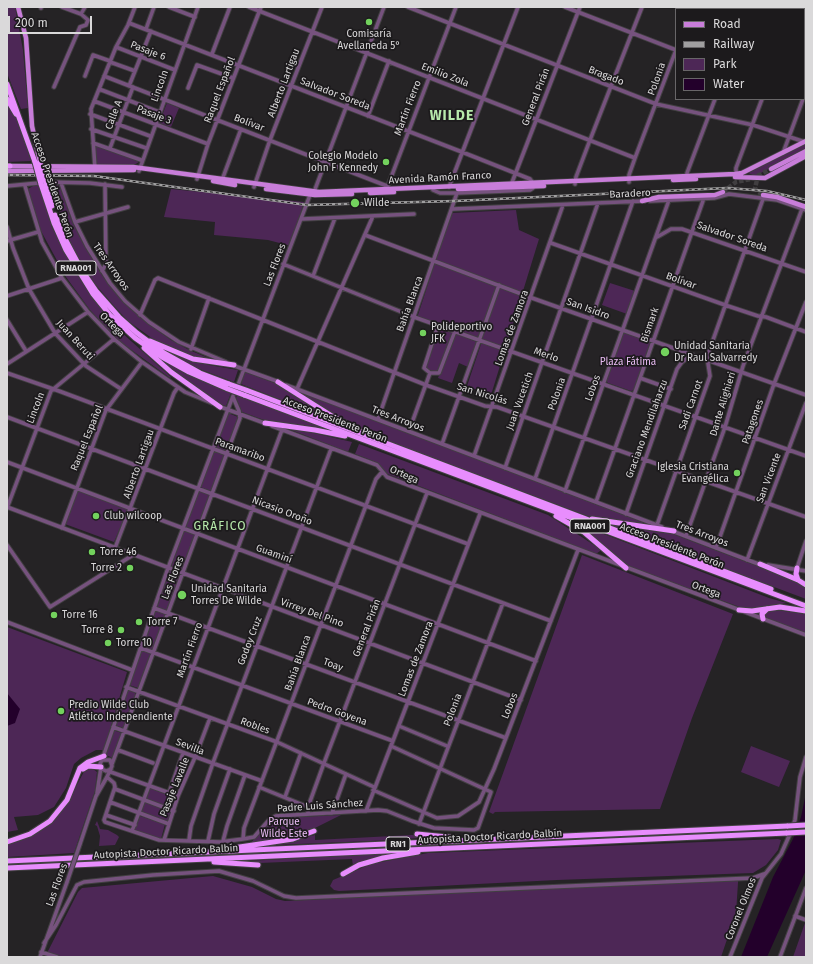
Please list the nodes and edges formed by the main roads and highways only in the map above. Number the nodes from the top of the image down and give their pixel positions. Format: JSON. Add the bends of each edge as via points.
{"nodes":[{"id":1,"x":18,"y":7,"type":"edge"},
{"id":2,"x":7,"y":84,"type":"edge"},
{"id":3,"x":7,"y":99,"type":"edge"},
{"id":4,"x":23,"y":129,"type":"junction"},
{"id":5,"x":805,"y":141,"type":"edge"},
{"id":6,"x":806,"y":153,"type":"edge"},
{"id":7,"x":37,"y":162,"type":"junction"},
{"id":8,"x":8,"y":167,"type":"edge"},
{"id":9,"x":772,"y":170,"type":"tunnel mouth"},
{"id":10,"x":736,"y":176,"type":"junction"},
{"id":11,"x":511,"y":186,"type":"junction"},
{"id":12,"x":386,"y":189,"type":"junction"},
{"id":13,"x":722,"y":192,"type":"tunnel mouth"},
{"id":14,"x":763,"y":197,"type":"road end"},
{"id":15,"x":642,"y":201,"type":"road end"},
{"id":16,"x":805,"y":208,"type":"edge"},
{"id":17,"x":136,"y":336,"type":"junction"},
{"id":18,"x":234,"y":366,"type":"road end"},
{"id":19,"x":278,"y":382,"type":"road end"},
{"id":20,"x":245,"y":393,"type":"junction"},
{"id":21,"x":220,"y":407,"type":"road end"},
{"id":22,"x":265,"y":423,"type":"road end"},
{"id":23,"x":383,"y":443,"type":"junction"},
{"id":24,"x":375,"y":444,"type":"junction"},
{"id":25,"x":527,"y":502,"type":"junction"},
{"id":26,"x":561,"y":510,"type":"junction"},
{"id":27,"x":674,"y":531,"type":"road end"},
{"id":28,"x":760,"y":564,"type":"road end"},
{"id":29,"x":626,"y":568,"type":"road end"},
{"id":30,"x":797,"y":568,"type":"road end"},
{"id":31,"x":798,"y":580,"type":"junction"},
{"id":32,"x":806,"y":585,"type":"edge"},
{"id":33,"x":806,"y":602,"type":"edge"},
{"id":34,"x":806,"y":606,"type":"edge"},
{"id":35,"x":768,"y":609,"type":"junction"},
{"id":36,"x":739,"y":610,"type":"road end"},
{"id":37,"x":806,"y":611,"type":"edge"},
{"id":38,"x":763,"y":619,"type":"road end"},
{"id":39,"x":103,"y":758,"type":"road end"},
{"id":40,"x":101,"y":767,"type":"road end"},
{"id":41,"x":73,"y":787,"type":"junction"},
{"id":42,"x":806,"y":825,"type":"edge"},
{"id":43,"x":314,"y":831,"type":"dead end"},
{"id":44,"x":806,"y":832,"type":"edge"},
{"id":45,"x":416,"y":834,"type":"dead end"},
{"id":46,"x":467,"y":841,"type":"junction"},
{"id":47,"x":7,"y":842,"type":"edge"},
{"id":48,"x":462,"y":847,"type":"junction"},
{"id":49,"x":222,"y":851,"type":"junction"},
{"id":50,"x":185,"y":860,"type":"junction"},
{"id":51,"x":7,"y":862,"type":"edge"},
{"id":52,"x":258,"y":865,"type":"dead end"},
{"id":53,"x":7,"y":868,"type":"edge"},
{"id":54,"x":343,"y":874,"type":"dead end"}],
"edges":[{"from":1,"to":7,"type":"main road","via":[[26,38],[31,119]]},
{"from":2,"to":4,"type":"highway","name":"Acceso Presidente Perón","number":"RNA001"},
{"from":3,"to":4,"type":"highway"},
{"from":4,"to":7,"type":"highway","name":"Acceso Presidente Perón","number":"RNA001"},
{"from":5,"to":10,"type":"main road","name":"Avenida Ramón Franco"},
{"from":6,"to":9,"type":"main road"},
{"from":6,"to":10,"type":"main road","name":"Avenida Ramón Franco","via":[[765,178]]},
{"from":7,"to":17,"type":"highway","name":"Acceso Presidente Perón","number":"RNA001","bridge":true,"via":[[57,222],[81,269],[104,301]]},
{"from":8,"to":12,"type":"main road","name":"Avenida Ramón Franco","via":[[139,169],[312,193]]},
{"from":10,"to":11,"type":"main road","name":"Avenida Ramón Franco"},
{"from":11,"to":12,"type":"main road","name":"Avenida Ramón Franco"},
{"from":11,"to":12,"type":"main road","name":"Avenida Ramón Franco","via":[[433,190]]},
{"from":13,"to":15,"type":"main road","via":[[715,195],[659,197]]},
{"from":14,"to":16,"type":"main road","via":[[777,197]]},
{"from":17,"to":18,"type":"highway","via":[[188,358]]},
{"from":17,"to":20,"type":"highway","name":"Acceso Presidente Perón","number":"RNA001","bridge":true,"via":[[180,363]]},
{"from":17,"to":21,"type":"highway","via":[[162,365]]},
{"from":19,"to":23,"type":"highway","via":[[332,416]]},
{"from":20,"to":23,"type":"highway","name":"Acceso Presidente Perón","number":"RNA001"},
{"from":20,"to":24,"type":"highway","name":"Acceso Presidente Perón","number":"RNA001"},
{"from":22,"to":24,"type":"highway","via":[[316,430]]},
{"from":23,"to":26,"type":"highway","name":"Acceso Presidente Perón","number":"RNA001"},
{"from":24,"to":25,"type":"highway","name":"Acceso Presidente Perón","number":"RNA001"},
{"from":25,"to":29,"type":"highway","via":[[579,529]]},
{"from":25,"to":34,"type":"highway","name":"Acceso Presidente Perón","number":"RNA001"},
{"from":26,"to":27,"type":"highway","via":[[593,520]]},
{"from":26,"to":33,"type":"highway","name":"Acceso Presidente Perón","number":"RNA001"},
{"from":28,"to":31,"type":"highway"},
{"from":30,"to":31,"type":"highway"},
{"from":31,"to":32,"type":"highway"},
{"from":35,"to":36,"type":"highway"},
{"from":35,"to":37,"type":"highway","via":[[783,607]]},
{"from":35,"to":38,"type":"highway","via":[[763,613]]},
{"from":39,"to":41,"type":"highway","via":[[81,767]]},
{"from":40,"to":41,"type":"highway","via":[[86,767]]},
{"from":41,"to":47,"type":"highway","via":[[66,802],[50,821],[30,834]]},
{"from":42,"to":46,"type":"highway","name":"Autopista Doctor Ricardo Balbín","number":"RN1","bridge":true},
{"from":43,"to":49,"type":"highway","via":[[293,839]]},
{"from":44,"to":48,"type":"highway","name":"Autopista Doctor Ricardo Balbín","number":"RN1","bridge":true},
{"from":45,"to":46,"type":"highway"},
{"from":46,"to":49,"type":"highway","name":"Autopista Doctor Ricardo Balbín","number":"RN1"},
{"from":48,"to":50,"type":"highway","name":"Autopista Doctor Ricardo Balbín","number":"RN1"},
{"from":48,"to":54,"type":"highway","via":[[389,857],[359,865]]},
{"from":49,"to":51,"type":"highway","name":"Autopista Doctor Ricardo Balbín","number":"RN1"},
{"from":50,"to":52,"type":"highway"},
{"from":50,"to":53,"type":"highway","name":"Autopista Doctor Ricardo Balbín","number":"RN1"}]}
